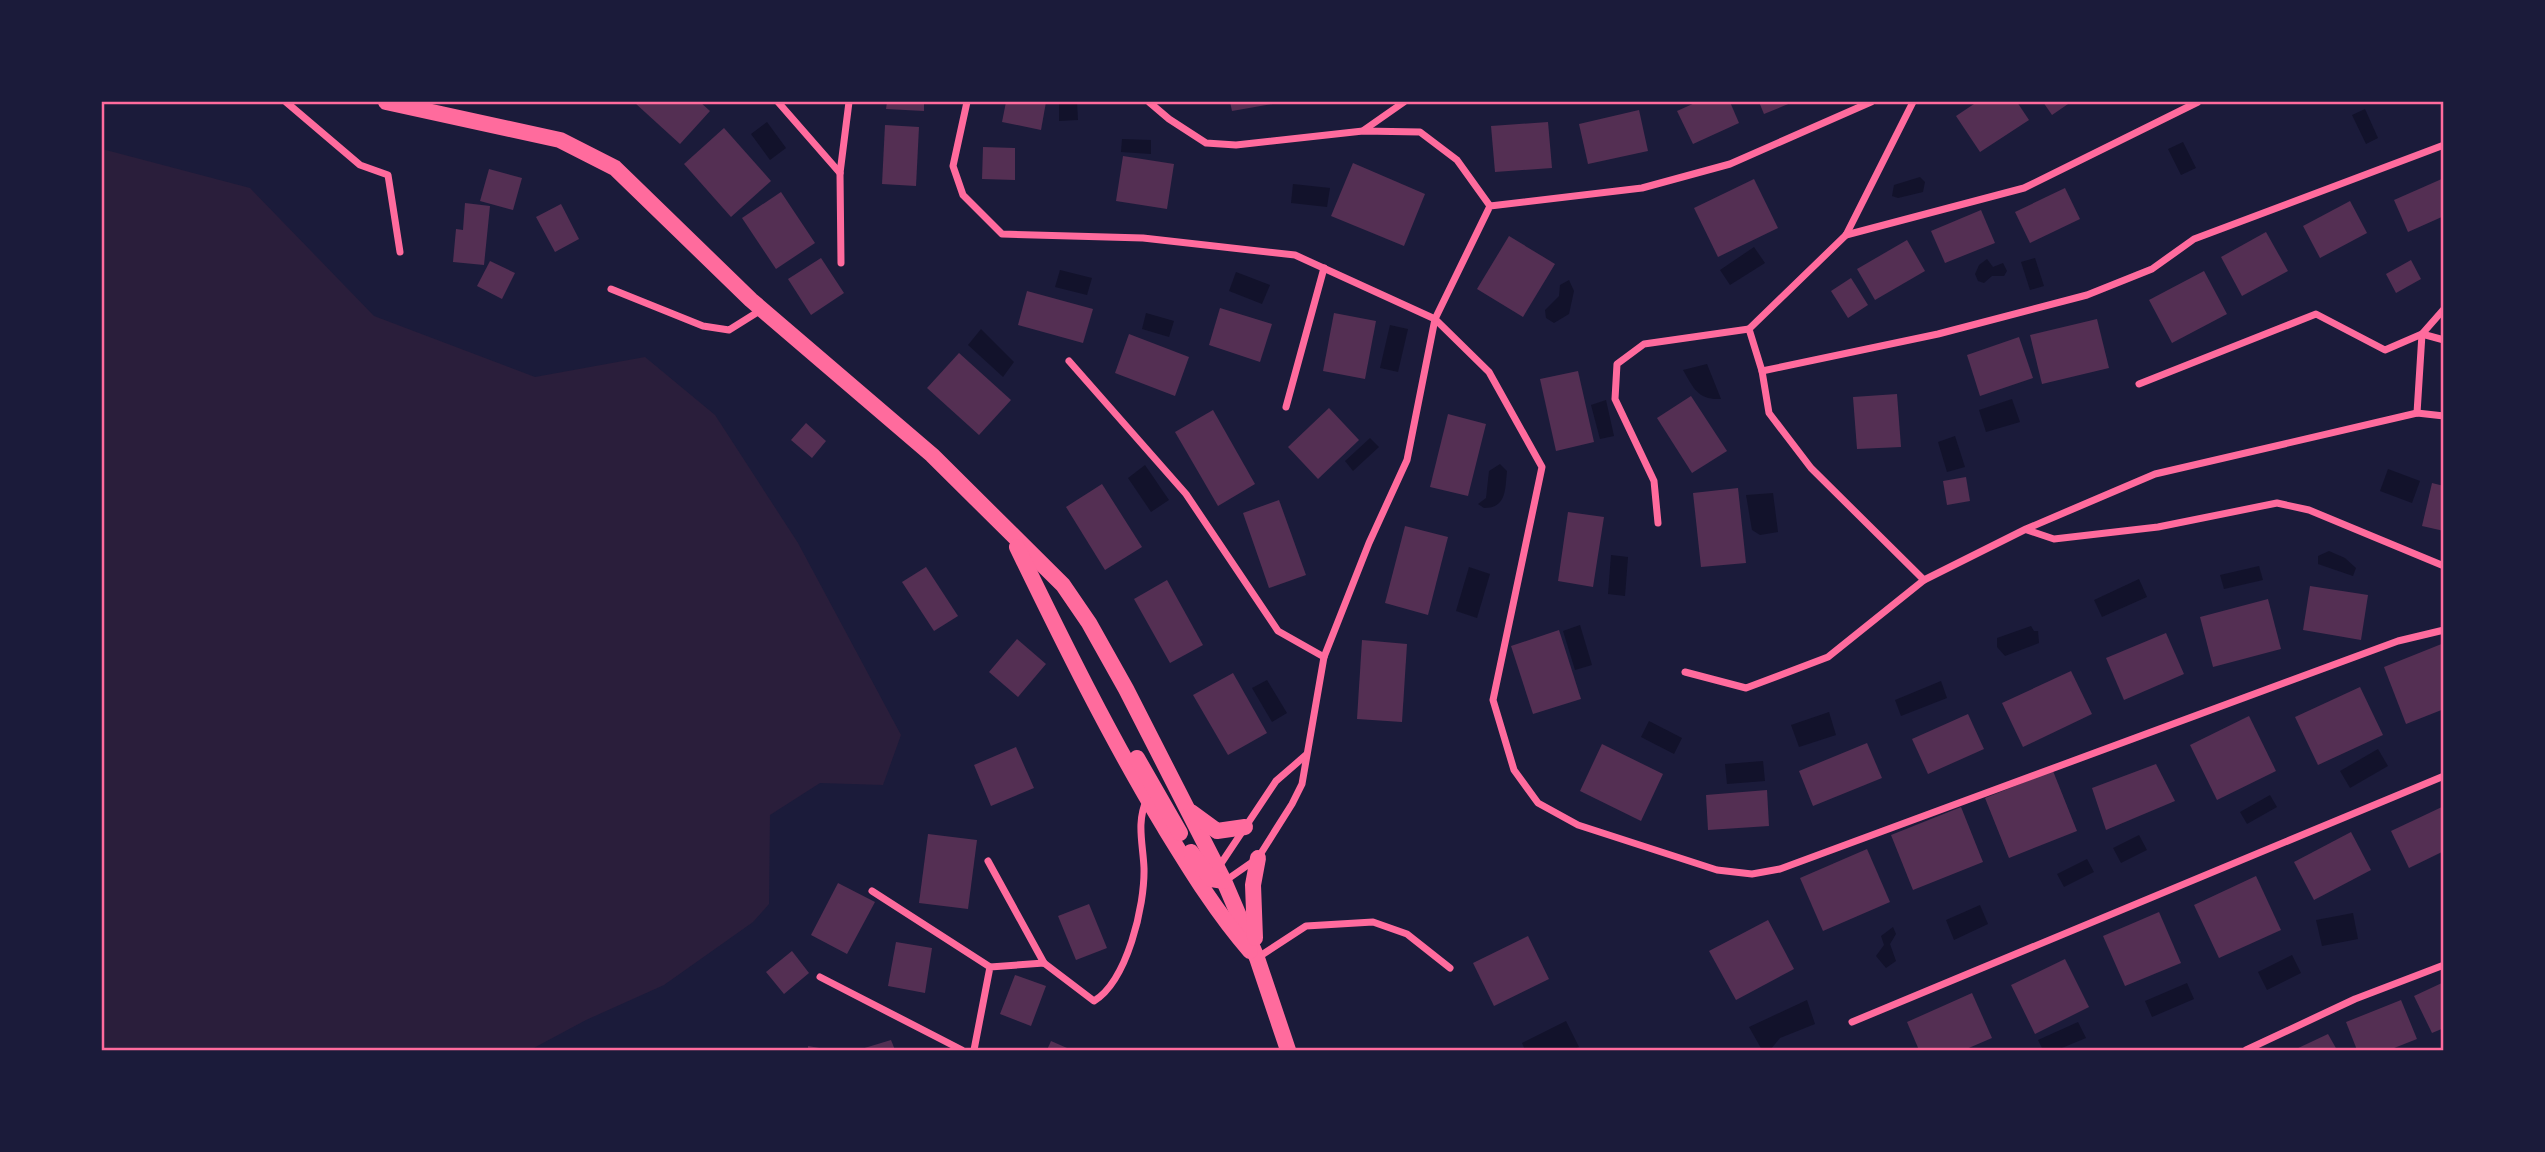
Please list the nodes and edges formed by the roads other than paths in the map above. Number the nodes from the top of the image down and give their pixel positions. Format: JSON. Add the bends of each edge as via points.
{"nodes":[{"id":1,"x":286,"y":102,"type":"edge"},
{"id":2,"x":388,"y":102,"type":"edge"},
{"id":3,"x":778,"y":102,"type":"edge"},
{"id":4,"x":849,"y":102,"type":"edge"},
{"id":5,"x":967,"y":102,"type":"edge"},
{"id":6,"x":1149,"y":102,"type":"edge"},
{"id":7,"x":1404,"y":102,"type":"edge"},
{"id":8,"x":1871,"y":102,"type":"edge"},
{"id":9,"x":1913,"y":102,"type":"edge"},
{"id":10,"x":2198,"y":102,"type":"edge"},
{"id":11,"x":1363,"y":131,"type":"junction"},
{"id":12,"x":2444,"y":145,"type":"edge"},
{"id":13,"x":840,"y":173,"type":"junction"},
{"id":14,"x":1490,"y":206,"type":"junction"},
{"id":15,"x":1846,"y":235,"type":"junction"},
{"id":16,"x":400,"y":252,"type":"dead end"},
{"id":17,"x":841,"y":263,"type":"dead end"},
{"id":18,"x":1324,"y":268,"type":"junction"},
{"id":19,"x":611,"y":289,"type":"dead end"},
{"id":20,"x":762,"y":309,"type":"junction"},
{"id":21,"x":2444,"y":309,"type":"edge"},
{"id":22,"x":1435,"y":319,"type":"junction"},
{"id":23,"x":1749,"y":329,"type":"junction"},
{"id":24,"x":2422,"y":334,"type":"junction"},
{"id":25,"x":2444,"y":340,"type":"edge"},
{"id":26,"x":1069,"y":361,"type":"dead end"},
{"id":27,"x":1762,"y":371,"type":"junction"},
{"id":28,"x":2139,"y":384,"type":"dead end"},
{"id":29,"x":1286,"y":407,"type":"dead end"},
{"id":30,"x":2417,"y":413,"type":"junction"},
{"id":31,"x":2444,"y":416,"type":"edge"},
{"id":32,"x":1658,"y":523,"type":"dead end"},
{"id":33,"x":2026,"y":529,"type":"junction"},
{"id":34,"x":1012,"y":537,"type":"junction"},
{"id":35,"x":2444,"y":566,"type":"edge"},
{"id":36,"x":1924,"y":580,"type":"junction"},
{"id":37,"x":2444,"y":631,"type":"edge"},
{"id":38,"x":1324,"y":657,"type":"junction"},
{"id":39,"x":1685,"y":672,"type":"dead end"},
{"id":40,"x":1106,"y":726,"type":"junction"},
{"id":41,"x":1307,"y":754,"type":"junction"},
{"id":42,"x":2444,"y":776,"type":"edge"},
{"id":43,"x":1147,"y":799,"type":"junction"},
{"id":44,"x":1186,"y":808,"type":"junction"},
{"id":45,"x":1245,"y":827,"type":"junction"},
{"id":46,"x":1258,"y":858,"type":"junction"},
{"id":47,"x":988,"y":861,"type":"dead end"},
{"id":48,"x":1214,"y":880,"type":"junction"},
{"id":49,"x":872,"y":891,"type":"dead end"},
{"id":50,"x":1257,"y":958,"type":"junction"},
{"id":51,"x":1044,"y":963,"type":"junction"},
{"id":52,"x":2444,"y":965,"type":"edge"},
{"id":53,"x":990,"y":967,"type":"junction"},
{"id":54,"x":1450,"y":968,"type":"dead end"},
{"id":55,"x":820,"y":977,"type":"dead end"},
{"id":56,"x":1852,"y":1022,"type":"dead end"},
{"id":57,"x":962,"y":1051,"type":"edge"},
{"id":58,"x":974,"y":1051,"type":"edge"},
{"id":59,"x":1288,"y":1051,"type":"edge"},
{"id":60,"x":2246,"y":1051,"type":"edge"}],
"edges":[{"from":1,"to":16,"type":"street","via":[[360,165],[388,175]]},
{"from":2,"to":20,"type":"main road","via":[[560,140],[615,168]]},
{"from":3,"to":13,"type":"street"},
{"from":4,"to":13,"type":"street"},
{"from":5,"to":18,"type":"street","via":[[953,166],[963,195],[1002,234],[1143,238],[1295,256]]},
{"from":6,"to":11,"type":"street","via":[[1206,143],[1236,145]]},
{"from":7,"to":11,"type":"street"},
{"from":8,"to":14,"type":"street","via":[[1730,164],[1642,188]]},
{"from":9,"to":15,"type":"street"},
{"from":10,"to":15,"type":"street","via":[[2024,188]]},
{"from":11,"to":14,"type":"street","via":[[1420,132],[1457,160]]},
{"from":12,"to":27,"type":"street","via":[[2194,239],[2152,270],[2087,295],[1938,334]]},
{"from":13,"to":17,"type":"street"},
{"from":14,"to":22,"type":"street"},
{"from":15,"to":23,"type":"street"},
{"from":18,"to":22,"type":"street"},
{"from":18,"to":29,"type":"street"},
{"from":19,"to":20,"type":"street","via":[[703,326],[729,330]]},
{"from":20,"to":34,"type":"main road","via":[[932,455]]},
{"from":21,"to":24,"type":"street"},
{"from":22,"to":37,"type":"street","via":[[1489,372],[1542,467],[1493,700],[1514,770],[1538,803],[1578,825],[1717,870],[1752,874],[1780,869],[2398,642]]},
{"from":22,"to":38,"type":"street","via":[[1407,460]]},
{"from":23,"to":27,"type":"street"},
{"from":23,"to":32,"type":"street","via":[[1644,344],[1617,363],[1615,399],[1654,481]]},
{"from":24,"to":25,"type":"street"},
{"from":24,"to":28,"type":"street","via":[[2385,350],[2316,314]]},
{"from":24,"to":30,"type":"street"},
{"from":26,"to":38,"type":"street","via":[[1186,494],[1278,631]]},
{"from":27,"to":36,"type":"street","via":[[1769,413],[1811,468]]},
{"from":30,"to":31,"type":"street"},
{"from":30,"to":33,"type":"street","via":[[2155,474]]},
{"from":33,"to":35,"type":"street","via":[[2054,540],[2158,527],[2277,503],[2309,510]]},
{"from":33,"to":36,"type":"street"},
{"from":34,"to":40,"type":"main road"},
{"from":34,"to":44,"type":"main road","via":[[1063,585],[1089,623]]},
{"from":36,"to":39,"type":"street","via":[[1828,657],[1746,688]]},
{"from":38,"to":41,"type":"street"},
{"from":40,"to":43,"type":"main road"},
{"from":40,"to":48,"type":"main road","via":[[1135,755],[1200,866]]},
{"from":41,"to":45,"type":"street","via":[[1276,781]]},
{"from":41,"to":46,"type":"street","via":[[1293,804]]},
{"from":42,"to":56,"type":"street"},
{"from":43,"to":48,"type":"main road"},
{"from":43,"to":51,"type":"street","via":[[1140,815],[1141,909],[1116,982],[1094,1001]]},
{"from":44,"to":45,"type":"main road","via":[[1217,831]]},
{"from":44,"to":48,"type":"main road"},
{"from":45,"to":48,"type":"street"},
{"from":46,"to":48,"type":"street"},
{"from":46,"to":50,"type":"main road","via":[[1253,885]]},
{"from":47,"to":51,"type":"street"},
{"from":48,"to":50,"type":"main road"},
{"from":48,"to":50,"type":"main road"},
{"from":49,"to":53,"type":"street"},
{"from":50,"to":54,"type":"street","via":[[1306,926],[1373,922],[1407,934]]},
{"from":50,"to":59,"type":"main road"},
{"from":51,"to":53,"type":"street"},
{"from":52,"to":60,"type":"street","via":[[2355,999]]},
{"from":53,"to":58,"type":"street"},
{"from":55,"to":57,"type":"street"}]}
